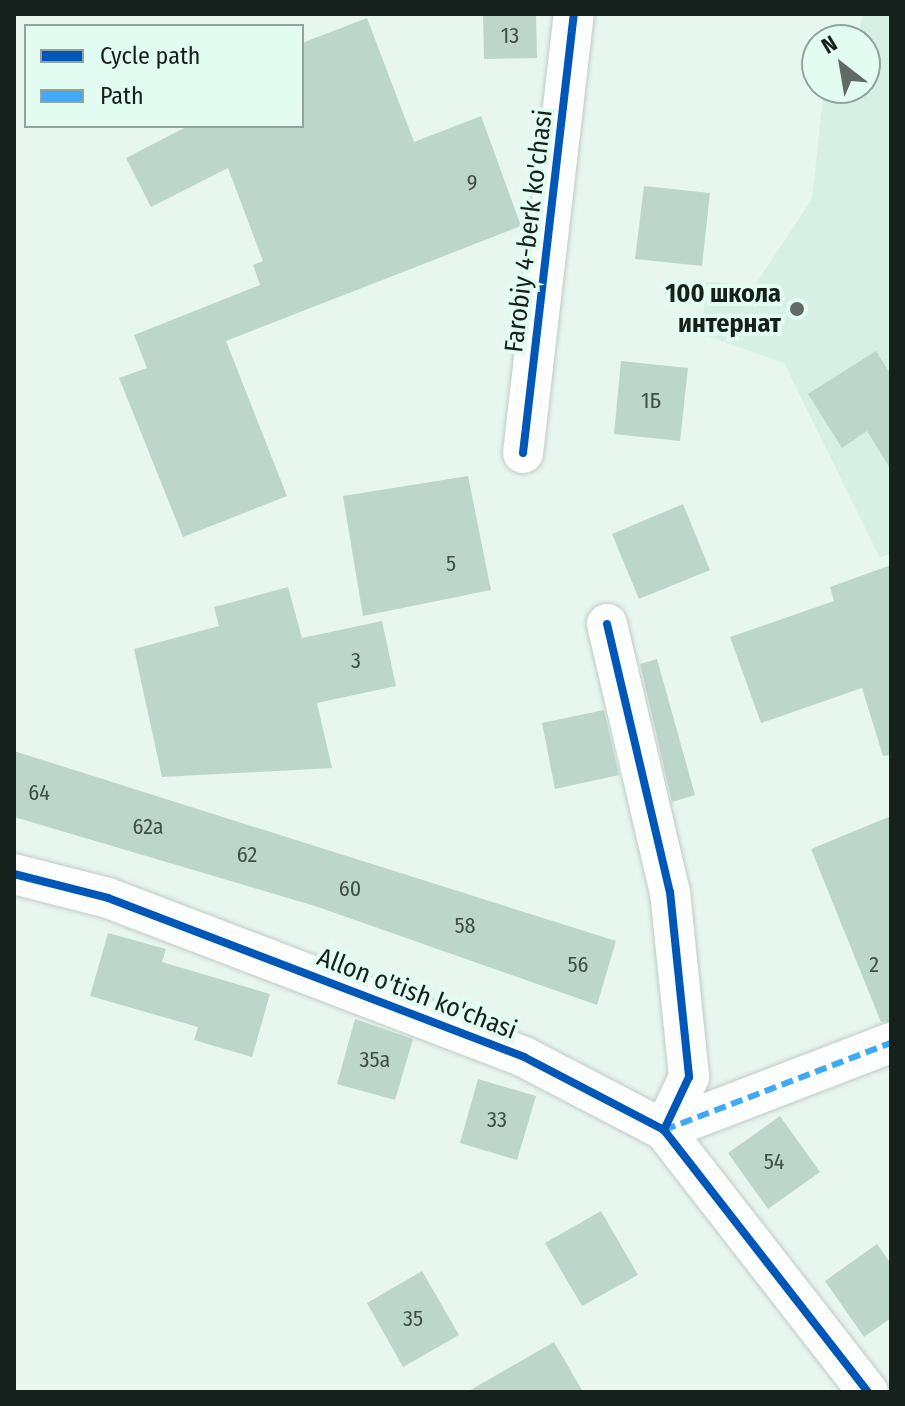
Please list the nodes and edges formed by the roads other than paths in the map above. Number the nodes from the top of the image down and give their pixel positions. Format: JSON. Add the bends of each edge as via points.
{"nodes":[{"id":1,"x":574,"y":14,"type":"edge"},
{"id":2,"x":523,"y":453,"type":"dead end"},
{"id":3,"x":607,"y":624,"type":"dead end"},
{"id":4,"x":14,"y":874,"type":"edge"},
{"id":5,"x":891,"y":1043,"type":"edge"},
{"id":6,"x":664,"y":1130,"type":"junction"},
{"id":7,"x":868,"y":1392,"type":"edge"}],
"edges":[{"from":1,"to":2,"type":"street","name":"Farobiy 4-berk ko'chasi"},
{"from":3,"to":6,"type":"street","via":[[670,892],[689,1077]]},
{"from":4,"to":6,"type":"street","name":"Allon o'tish ko'chasi","via":[[108,898],[467,1034],[524,1057]]},
{"from":5,"to":6,"type":"street"},
{"from":6,"to":7,"type":"street","name":"Allon o'tish ko'chasi"}]}
